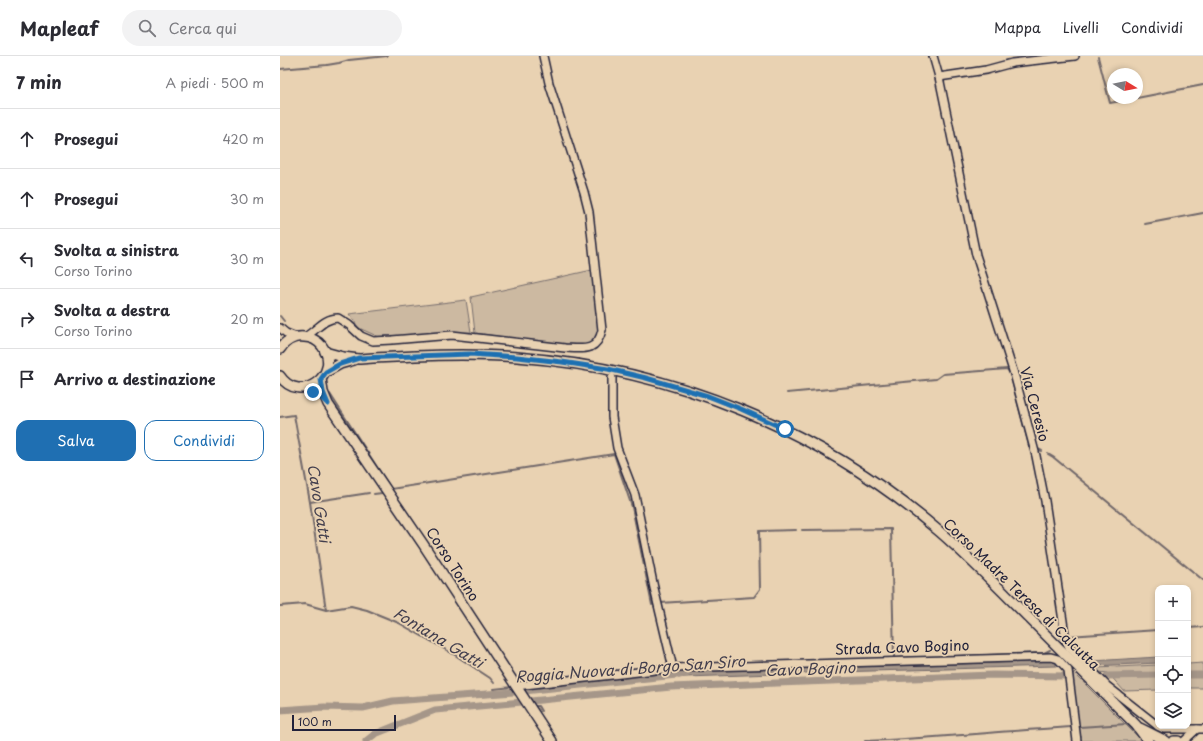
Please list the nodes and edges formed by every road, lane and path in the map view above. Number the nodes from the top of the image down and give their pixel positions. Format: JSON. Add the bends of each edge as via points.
{"nodes":[{"id":1,"x":543,"y":56,"type":"edge"},
{"id":2,"x":933,"y":56,"type":"edge"},
{"id":3,"x":1075,"y":56,"type":"edge"},
{"id":4,"x":939,"y":77,"type":"junction"},
{"id":5,"x":321,"y":326,"type":"junction"},
{"id":6,"x":280,"y":328,"type":"edge"},
{"id":7,"x":300,"y":337,"type":"junction"},
{"id":8,"x":281,"y":345,"type":"edge"},
{"id":9,"x":323,"y":348,"type":"junction"},
{"id":10,"x":359,"y":358,"type":"junction"},
{"id":11,"x":280,"y":376,"type":"edge"},
{"id":12,"x":324,"y":376,"type":"junction"},
{"id":13,"x":612,"y":378,"type":"dead end"},
{"id":14,"x":304,"y":388,"type":"junction"},
{"id":15,"x":328,"y":404,"type":"junction"},
{"id":16,"x":673,"y":668,"type":"junction"},
{"id":17,"x":518,"y":689,"type":"junction"},
{"id":18,"x":1155,"y":724,"type":"edge"},
{"id":19,"x":1136,"y":725,"type":"junction"},
{"id":20,"x":1164,"y":729,"type":"edge"},
{"id":21,"x":1198,"y":730,"type":"edge"},
{"id":22,"x":552,"y":741,"type":"edge"},
{"id":23,"x":1078,"y":741,"type":"edge"},
{"id":24,"x":1148,"y":741,"type":"edge"},
{"id":25,"x":1166,"y":741,"type":"edge"},
{"id":26,"x":1174,"y":741,"type":"edge"},
{"id":27,"x":1178,"y":741,"type":"edge"},
{"id":28,"x":1184,"y":741,"type":"edge"},
{"id":29,"x":1195,"y":741,"type":"edge"}],
"edges":[{"from":1,"to":5,"type":"street","via":[[589,212],[602,330],[597,343],[583,349],[452,335],[373,341],[361,336],[349,324],[338,318],[327,320]]},
{"from":2,"to":4,"type":"street","name":"Via Ceresio"},
{"from":3,"to":4,"type":"street","via":[[1012,63]]},
{"from":4,"to":18,"type":"street","name":"Via Ceresio","via":[[976,255],[1015,377],[1036,456],[1066,641],[1107,686]]},
{"from":5,"to":7,"type":"street"},
{"from":5,"to":9,"type":"street","via":[[319,336]]},
{"from":6,"to":7,"type":"street","via":[[286,333]]},
{"from":7,"to":8,"type":"main road"},
{"from":7,"to":9,"type":"main road","via":[[313,339]]},
{"from":9,"to":10,"type":"main road","via":[[336,355]]},
{"from":9,"to":12,"type":"main road","name":"Corso Torino","via":[[328,362]]},
{"from":10,"to":12,"type":"main road","via":[[340,364]]},
{"from":10,"to":19,"type":"main road","name":"Corso Madre Teresa di Calcutta","via":[[470,354],[517,357],[608,369],[708,396],[785,429],[859,471],[940,532]]},
{"from":11,"to":14,"type":"main road","name":"Corso Torino","via":[[290,385]]},
{"from":12,"to":14,"type":"main road","via":[[314,385]]},
{"from":12,"to":15,"type":"main road","name":"Corso Torino","via":[[323,392]]},
{"from":13,"to":16,"type":"street","via":[[612,417],[617,448],[635,495]]},
{"from":14,"to":15,"type":"main road","name":"Corso Torino"},
{"from":15,"to":17,"type":"main road","name":"Corso Torino"},
{"from":16,"to":17,"type":"street","name":"Strada Cavo Bogino"},
{"from":16,"to":23,"type":"street","name":"Strada Cavo Bogino","via":[[1056,657],[1067,668],[1069,674]]},
{"from":17,"to":22,"type":"main road","name":"Corso Torino"},
{"from":19,"to":24,"type":"main road","name":"Corso Madre Teresa di Calcutta"},
{"from":19,"to":25,"type":"main road","name":"Corso Madre Teresa di Calcutta"},
{"from":20,"to":21,"type":"street","name":"Via Ceresio"},
{"from":21,"to":28,"type":"street"},
{"from":21,"to":29,"type":"street"},
{"from":26,"to":27,"type":"main road"}]}
